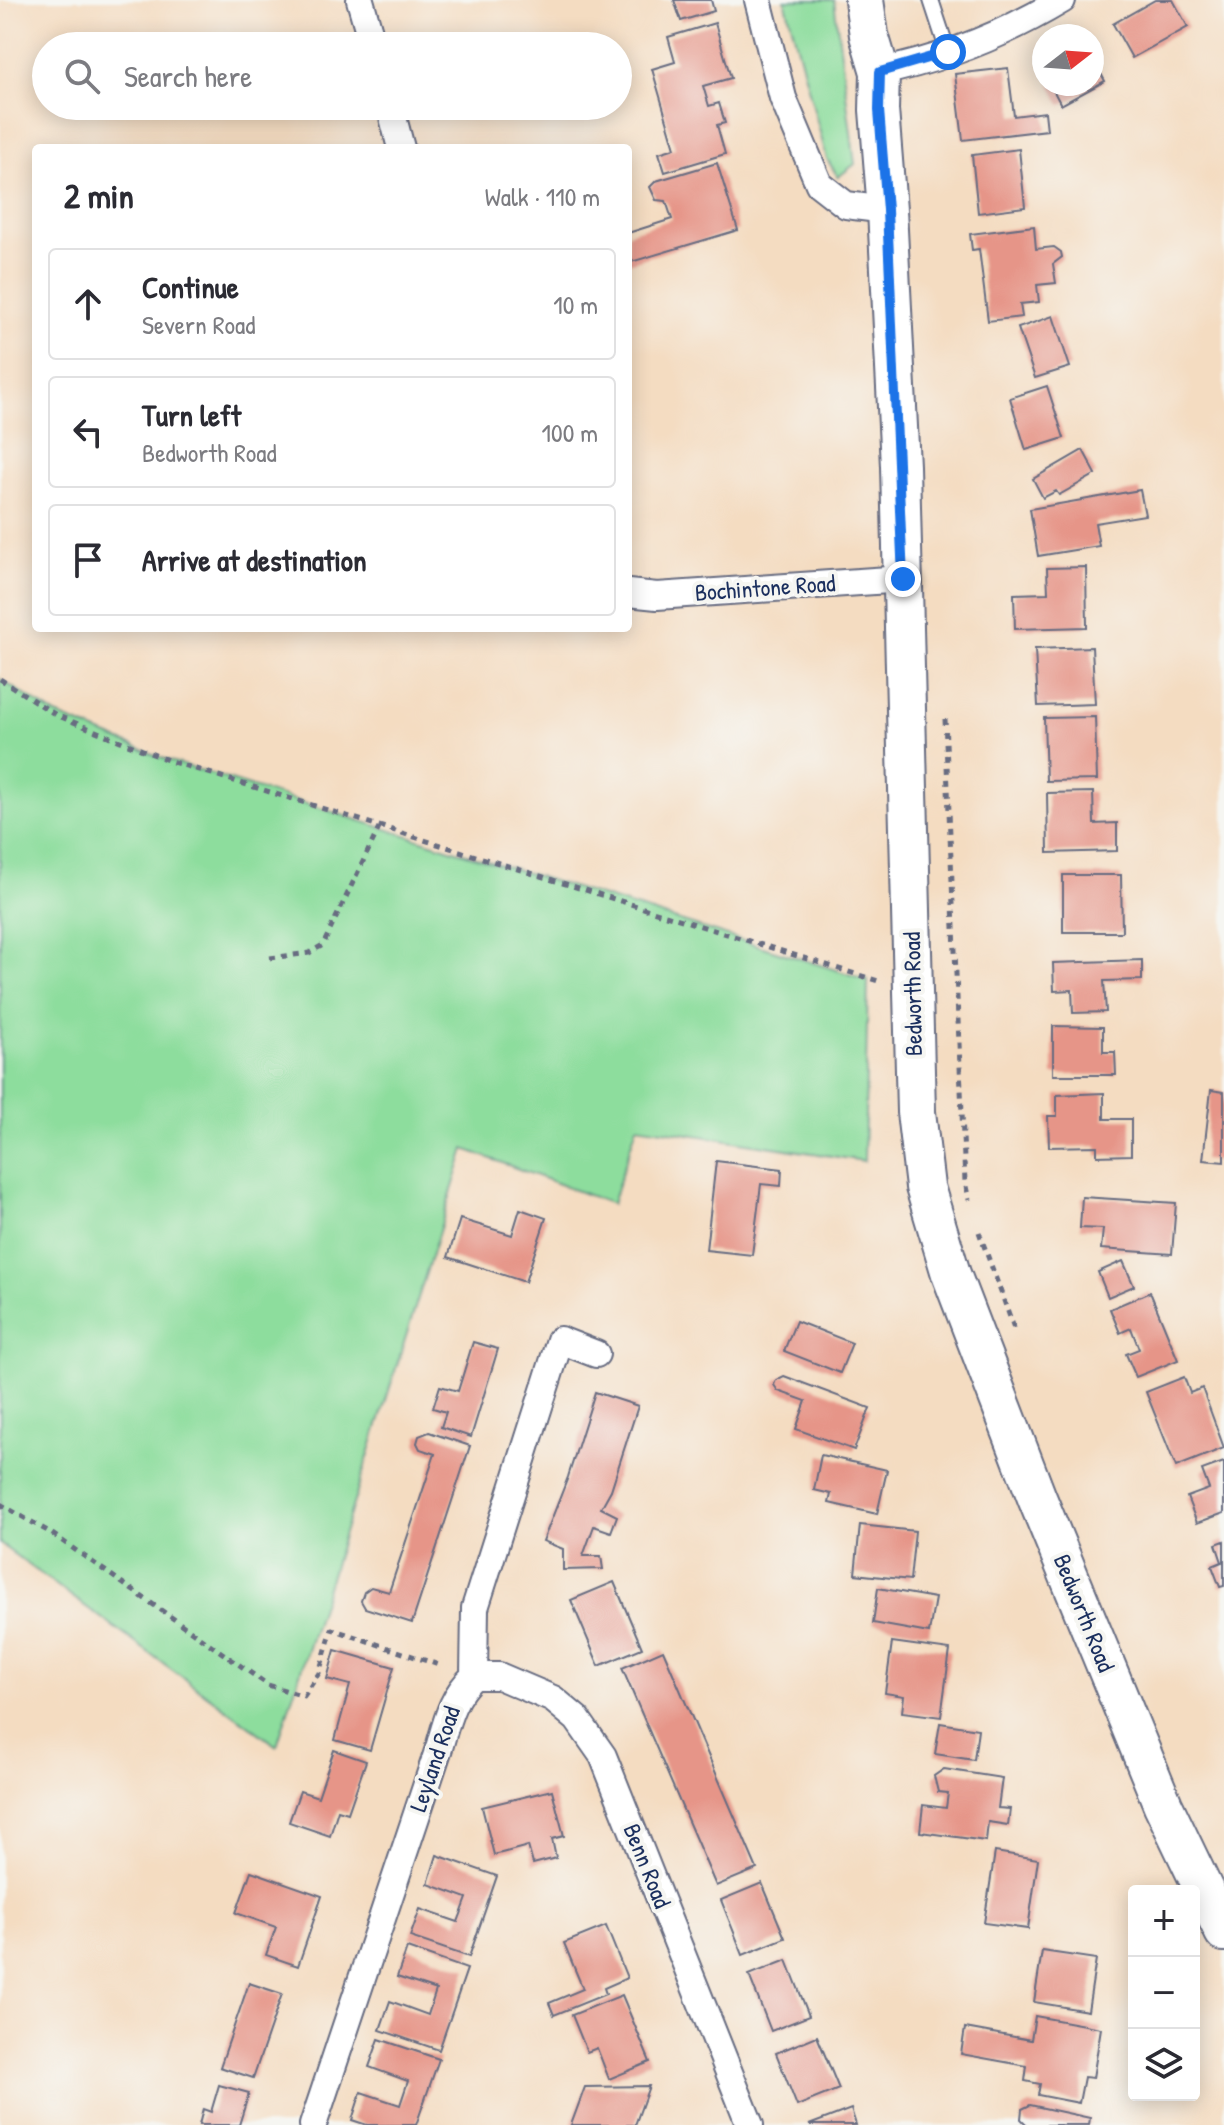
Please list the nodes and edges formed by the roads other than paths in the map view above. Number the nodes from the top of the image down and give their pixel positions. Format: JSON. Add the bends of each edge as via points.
{"nodes":[{"id":1,"x":360,"y":0,"type":"edge"},
{"id":2,"x":758,"y":0,"type":"edge"},
{"id":3,"x":864,"y":0,"type":"edge"},
{"id":4,"x":931,"y":0,"type":"edge"},
{"id":5,"x":1062,"y":0,"type":"edge"},
{"id":6,"x":369,"y":32,"type":"edge"},
{"id":7,"x":948,"y":52,"type":"junction"},
{"id":8,"x":880,"y":72,"type":"junction"},
{"id":9,"x":394,"y":120,"type":"edge"},
{"id":10,"x":400,"y":144,"type":"edge"},
{"id":11,"x":887,"y":210,"type":"junction"},
{"id":12,"x":903,"y":579,"type":"junction"},
{"id":13,"x":632,"y":593,"type":"edge"},
{"id":14,"x":596,"y":1354,"type":"dead end"},
{"id":15,"x":474,"y":1676,"type":"junction"},
{"id":16,"x":1224,"y":1932,"type":"edge"},
{"id":17,"x":313,"y":2125,"type":"edge"},
{"id":18,"x":750,"y":2125,"type":"edge"}],
"edges":[{"from":1,"to":6,"type":"street"},
{"from":2,"to":11,"type":"street","via":[[783,98],[819,184],[846,205]]},
{"from":3,"to":8,"type":"main road","name":"Bedworth Road"},
{"from":4,"to":7,"type":"lane"},
{"from":5,"to":7,"type":"street","via":[[1024,23]]},
{"from":7,"to":8,"type":"street"},
{"from":8,"to":11,"type":"main road","name":"Bedworth Road"},
{"from":9,"to":10,"type":"street"},
{"from":11,"to":12,"type":"main road","name":"Bedworth Road"},
{"from":12,"to":13,"type":"street","name":"Bochintone Road"},
{"from":12,"to":16,"type":"main road","name":"Bedworth Road","via":[[916,1112],[925,1187],[951,1274],[1037,1498],[1163,1805]]},
{"from":14,"to":15,"type":"street","via":[[560,1340],[475,1608]]},
{"from":15,"to":17,"type":"street","name":"Leyland Road","via":[[450,1709]]},
{"from":15,"to":18,"type":"street","name":"Benn Road","via":[[499,1676],[553,1699],[577,1719],[603,1756]]}]}
